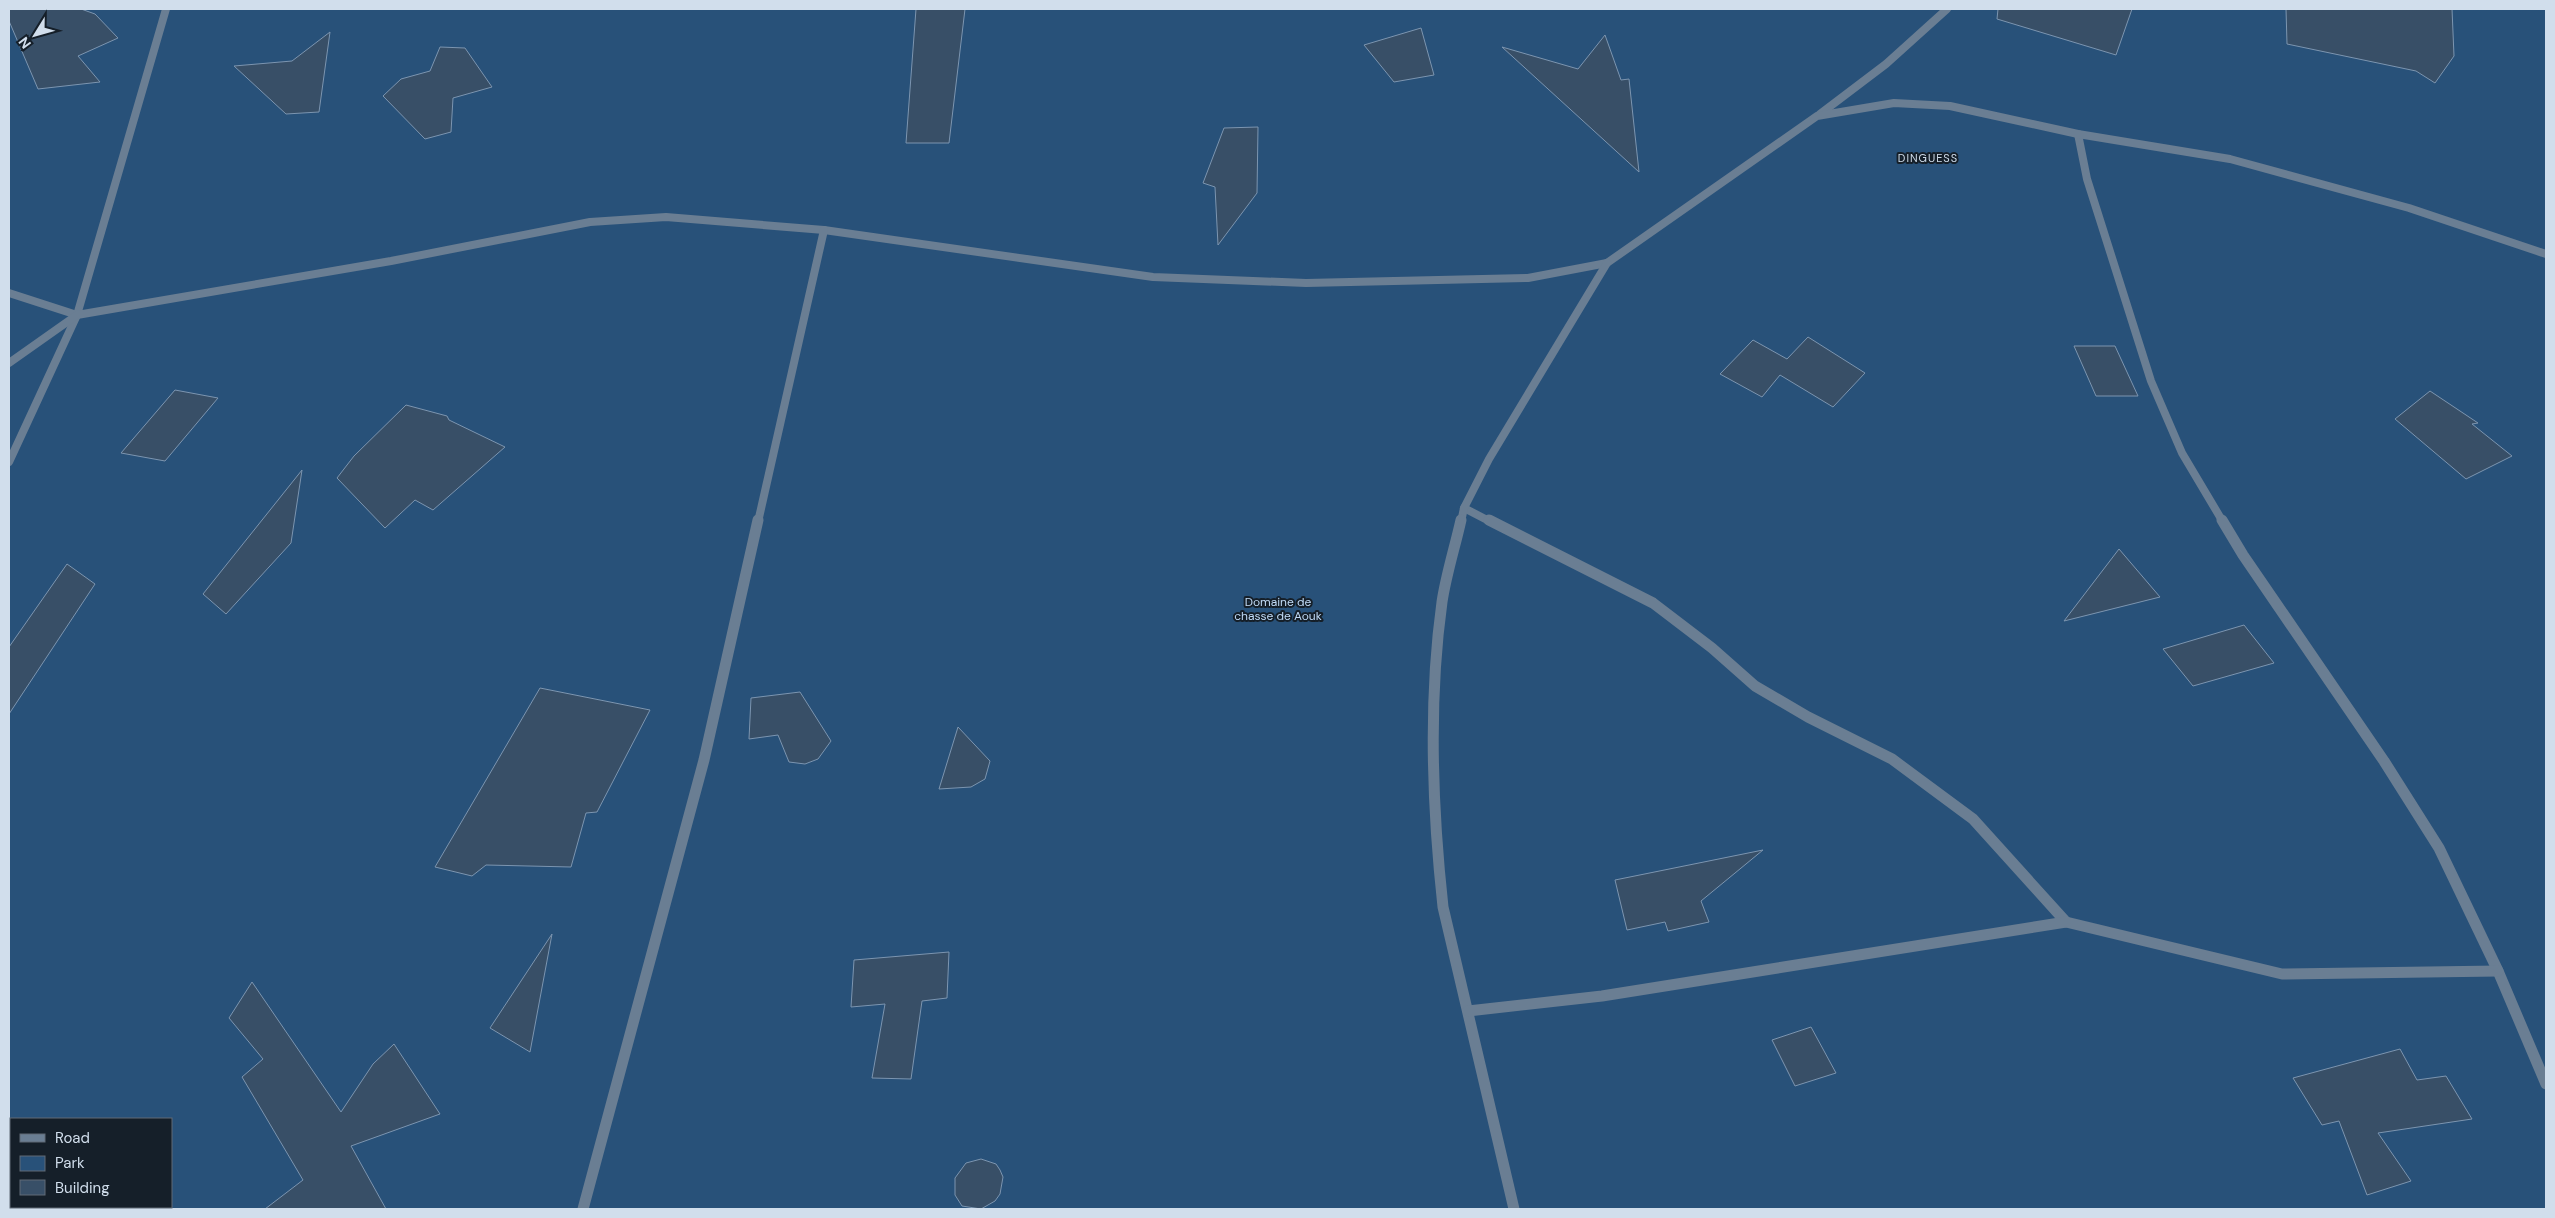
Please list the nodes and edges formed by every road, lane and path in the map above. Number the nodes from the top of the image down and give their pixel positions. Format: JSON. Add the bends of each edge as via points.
{"nodes":[{"id":1,"x":166,"y":9,"type":"edge"},
{"id":2,"x":1947,"y":9,"type":"edge"},
{"id":3,"x":1817,"y":116,"type":"junction"},
{"id":4,"x":2078,"y":134,"type":"junction"},
{"id":5,"x":824,"y":230,"type":"junction"},
{"id":6,"x":2546,"y":254,"type":"edge"},
{"id":7,"x":1607,"y":263,"type":"junction"},
{"id":8,"x":9,"y":293,"type":"edge"},
{"id":9,"x":77,"y":315,"type":"junction"},
{"id":10,"x":9,"y":363,"type":"edge"},
{"id":11,"x":9,"y":462,"type":"edge"},
{"id":12,"x":1464,"y":508,"type":"junction"},
{"id":13,"x":2066,"y":922,"type":"junction"},
{"id":14,"x":2498,"y":971,"type":"junction"},
{"id":15,"x":1468,"y":1011,"type":"junction"},
{"id":16,"x":2546,"y":1084,"type":"edge"},
{"id":17,"x":583,"y":1209,"type":"edge"},
{"id":18,"x":1514,"y":1209,"type":"edge"}],
"edges":[{"from":1,"to":9,"type":"street"},
{"from":2,"to":3,"type":"street","via":[[1870,79]]},
{"from":3,"to":4,"type":"street","via":[[1894,103],[1950,106]]},
{"from":3,"to":7,"type":"street"},
{"from":4,"to":6,"type":"street","via":[[2230,159],[2409,208]]},
{"from":4,"to":14,"type":"street","via":[[2087,179],[2151,382],[2182,453],[2243,555],[2384,761],[2439,848]]},
{"from":5,"to":7,"type":"street","via":[[1153,277],[1306,283],[1446,282],[1528,278]]},
{"from":5,"to":9,"type":"street","via":[[666,217],[590,222],[391,261]]},
{"from":5,"to":17,"type":"street","via":[[704,760]]},
{"from":7,"to":12,"type":"street","via":[[1489,459]]},
{"from":8,"to":9,"type":"street"},
{"from":9,"to":10,"type":"street"},
{"from":9,"to":11,"type":"street"},
{"from":12,"to":13,"type":"street","via":[[1653,603],[1755,686],[1808,717],[1892,758],[1973,819]]},
{"from":12,"to":15,"type":"street","via":[[1442,601],[1432,725],[1441,888]]},
{"from":13,"to":14,"type":"street","via":[[2282,974]]},
{"from":13,"to":15,"type":"street","via":[[1602,996]]},
{"from":14,"to":16,"type":"street"},
{"from":15,"to":18,"type":"street"}]}
